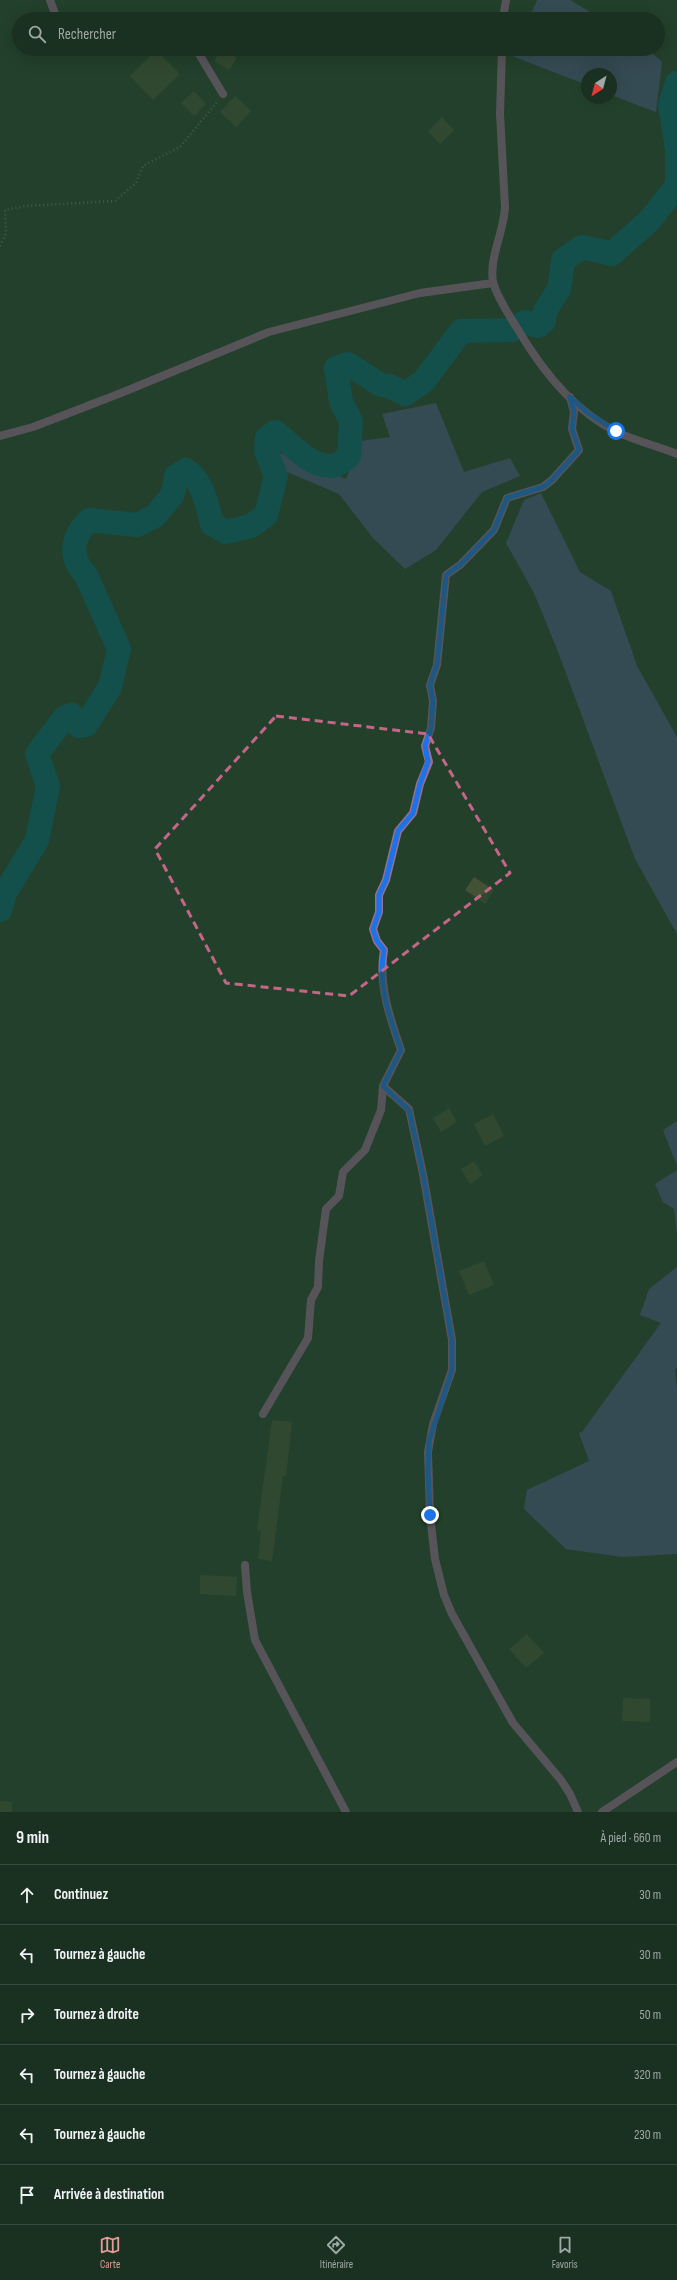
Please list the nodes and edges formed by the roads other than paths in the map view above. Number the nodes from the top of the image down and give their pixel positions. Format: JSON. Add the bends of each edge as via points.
{"nodes":[{"id":1,"x":50,"y":0,"type":"edge"},
{"id":2,"x":506,"y":0,"type":"edge"},
{"id":3,"x":54,"y":12,"type":"edge"},
{"id":4,"x":504,"y":12,"type":"edge"},
{"id":5,"x":200,"y":56,"type":"edge"},
{"id":6,"x":502,"y":56,"type":"edge"},
{"id":7,"x":223,"y":94,"type":"road end"},
{"id":8,"x":493,"y":282,"type":"junction"},
{"id":9,"x":570,"y":397,"type":"junction"},
{"id":10,"x":0,"y":436,"type":"edge"},
{"id":11,"x":677,"y":454,"type":"edge"},
{"id":12,"x":383,"y":1086,"type":"junction"},
{"id":13,"x":263,"y":1414,"type":"dead end"},
{"id":14,"x":245,"y":1565,"type":"dead end"},
{"id":15,"x":677,"y":1762,"type":"edge"},
{"id":16,"x":346,"y":1812,"type":"edge"},
{"id":17,"x":578,"y":1812,"type":"edge"},
{"id":18,"x":602,"y":1812,"type":"edge"}],
"edges":[{"from":1,"to":3,"type":"street"},
{"from":2,"to":4,"type":"street"},
{"from":5,"to":7,"type":"street"},
{"from":6,"to":8,"type":"street","via":[[500,114],[505,207],[504,222],[493,265]]},
{"from":8,"to":9,"type":"street","via":[[514,324],[544,370]]},
{"from":8,"to":10,"type":"street","via":[[420,294],[268,332],[114,396],[33,427]]},
{"from":9,"to":11,"type":"street","via":[[588,413],[616,431]]},
{"from":9,"to":12,"type":"street","via":[[574,412],[572,429],[579,450],[543,487],[507,498],[494,530],[460,565],[446,575],[437,664],[430,685],[433,701],[431,728],[425,746],[428,762],[413,813],[398,831],[386,880],[379,895],[379,912],[373,929],[377,941],[384,950],[381,967],[388,1013],[401,1050]]},
{"from":12,"to":13,"type":"street","via":[[381,1110],[365,1150],[343,1172],[339,1196],[326,1209],[318,1287],[311,1300],[308,1338]]},
{"from":12,"to":17,"type":"street","via":[[409,1110],[423,1174],[452,1340],[452,1370],[433,1424],[428,1452],[430,1515],[435,1559],[444,1595],[513,1723],[561,1780]]},
{"from":14,"to":16,"type":"street","via":[[255,1640]]},
{"from":15,"to":18,"type":"street"}]}
